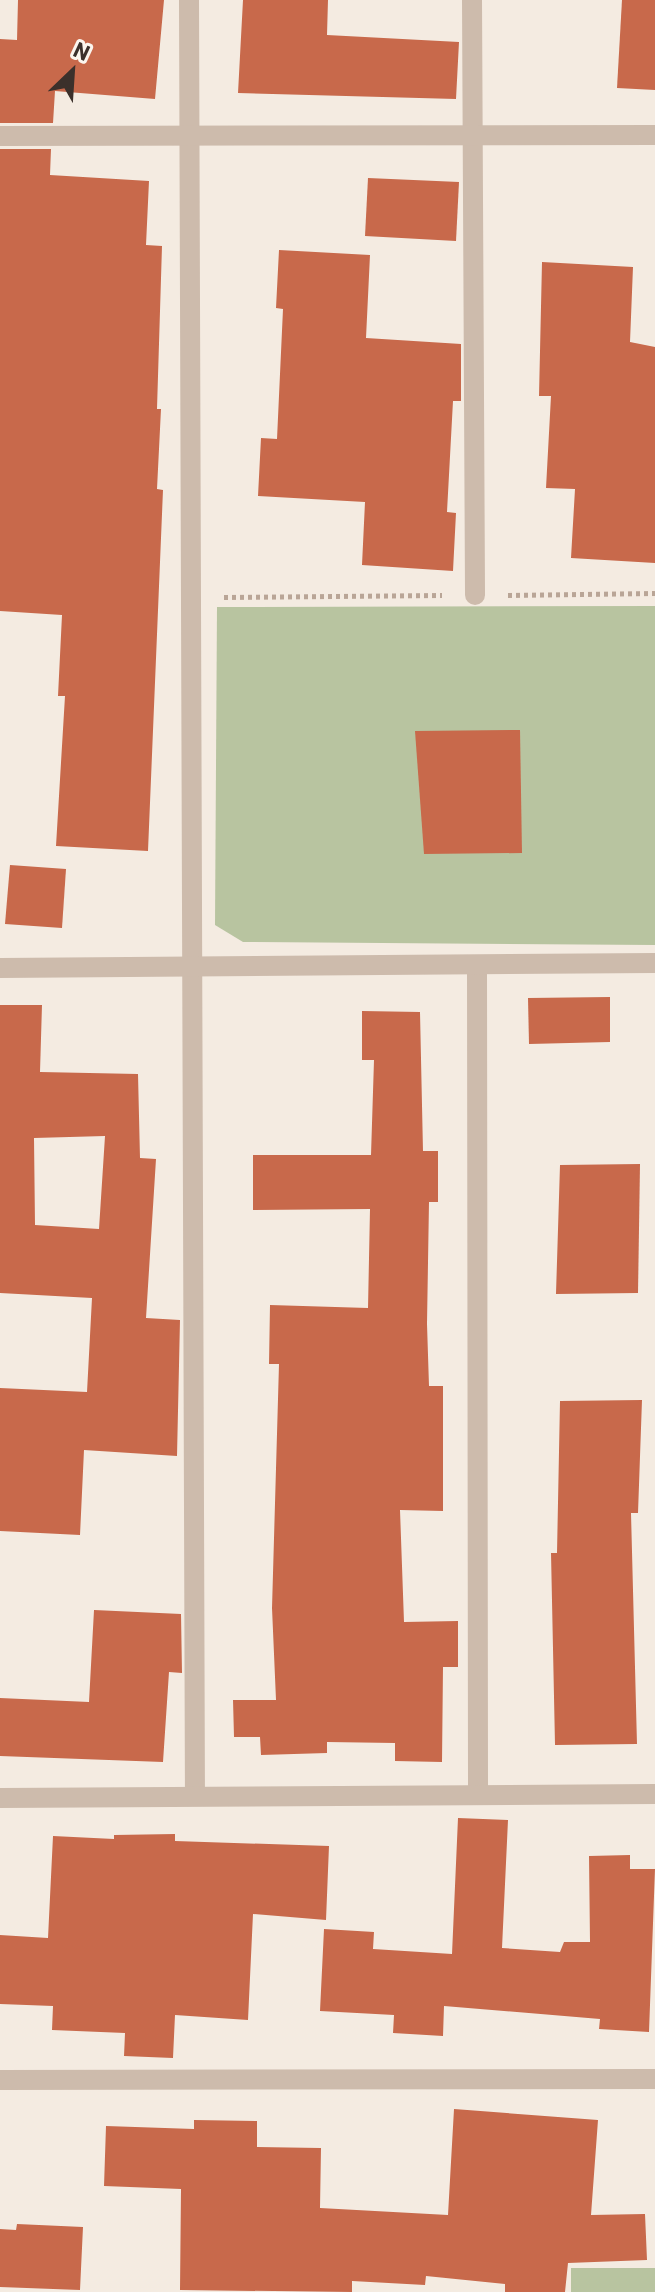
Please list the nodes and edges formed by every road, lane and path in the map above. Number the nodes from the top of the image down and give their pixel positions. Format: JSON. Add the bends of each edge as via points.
{"nodes":[{"id":1,"x":189,"y":0,"type":"edge"},
{"id":2,"x":472,"y":0,"type":"edge"},
{"id":3,"x":655,"y":135,"type":"edge"},
{"id":4,"x":0,"y":136,"type":"edge"},
{"id":5,"x":191,"y":137,"type":"junction"},
{"id":6,"x":473,"y":138,"type":"junction"},
{"id":7,"x":655,"y":593,"type":"edge"},
{"id":8,"x":475,"y":595,"type":"junction"},
{"id":9,"x":194,"y":598,"type":"junction"},
{"id":10,"x":655,"y":963,"type":"edge"},
{"id":11,"x":477,"y":966,"type":"junction"},
{"id":12,"x":194,"y":967,"type":"junction"},
{"id":13,"x":0,"y":968,"type":"edge"},
{"id":14,"x":655,"y":1794,"type":"edge"},
{"id":15,"x":195,"y":1795,"type":"junction"},
{"id":16,"x":478,"y":1795,"type":"junction"},
{"id":17,"x":0,"y":1798,"type":"edge"},
{"id":18,"x":655,"y":2079,"type":"edge"},
{"id":19,"x":0,"y":2080,"type":"edge"}],
"edges":[{"from":1,"to":5,"type":"street"},
{"from":2,"to":6,"type":"street"},
{"from":3,"to":6,"type":"street"},
{"from":4,"to":5,"type":"street"},
{"from":5,"to":6,"type":"street"},
{"from":5,"to":9,"type":"street"},
{"from":6,"to":8,"type":"street"},
{"from":7,"to":8,"type":"path"},
{"from":8,"to":9,"type":"path"},
{"from":9,"to":12,"type":"street"},
{"from":10,"to":11,"type":"street"},
{"from":11,"to":12,"type":"street"},
{"from":11,"to":16,"type":"street"},
{"from":12,"to":13,"type":"street"},
{"from":12,"to":15,"type":"street"},
{"from":14,"to":16,"type":"street"},
{"from":15,"to":16,"type":"street"},
{"from":15,"to":17,"type":"street"},
{"from":18,"to":19,"type":"street"}]}
